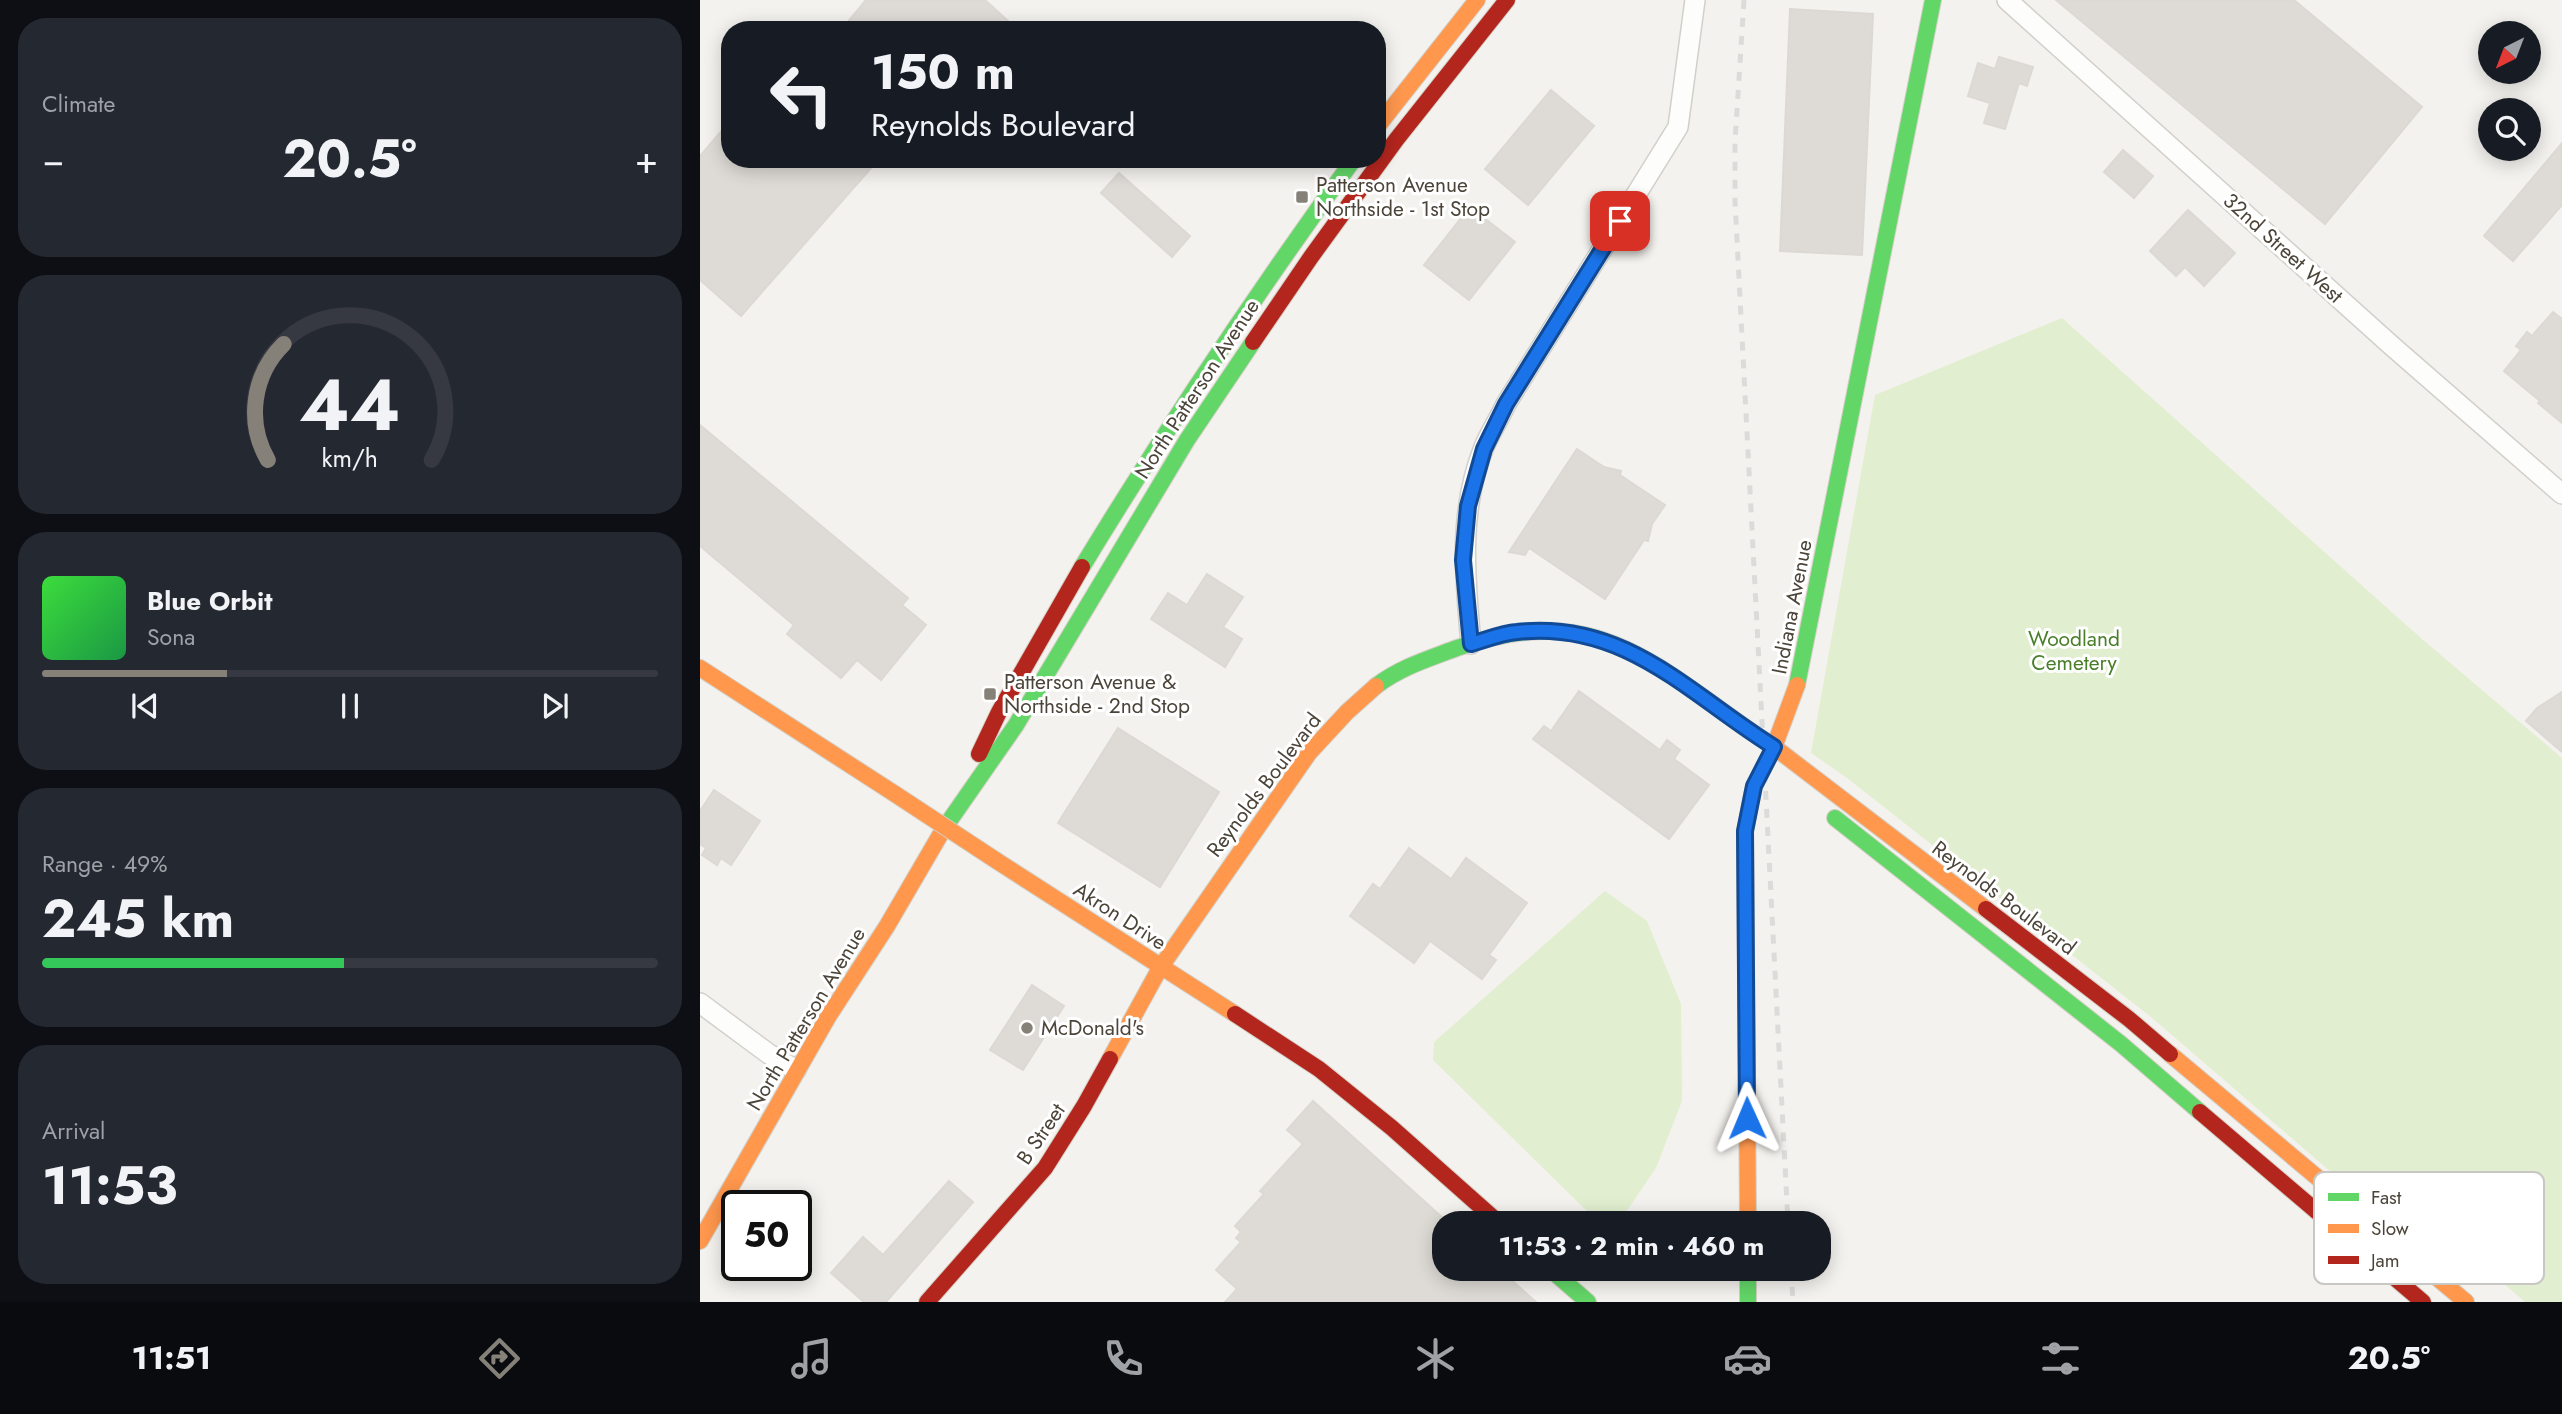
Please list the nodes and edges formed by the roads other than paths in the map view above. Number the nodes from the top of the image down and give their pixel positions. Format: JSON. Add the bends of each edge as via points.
{"nodes":[{"id":1,"x":1477,"y":0,"type":"edge"},
{"id":2,"x":1507,"y":0,"type":"edge"},
{"id":3,"x":1695,"y":0,"type":"edge"},
{"id":4,"x":1934,"y":0,"type":"edge"},
{"id":5,"x":2007,"y":0,"type":"edge"},
{"id":6,"x":1386,"y":114,"type":"edge"},
{"id":7,"x":1386,"y":154,"type":"edge"},
{"id":8,"x":1347,"y":168,"type":"edge"},
{"id":9,"x":1376,"y":168,"type":"edge"},
{"id":10,"x":2562,"y":494,"type":"edge"},
{"id":11,"x":1471,"y":644,"type":"junction"},
{"id":12,"x":1528,"y":650,"type":"dead end"},
{"id":13,"x":700,"y":668,"type":"edge"},
{"id":14,"x":1774,"y":747,"type":"junction"},
{"id":15,"x":1826,"y":811,"type":"dead end"},
{"id":16,"x":949,"y":819,"type":"junction"},
{"id":17,"x":1160,"y":968,"type":"junction"},
{"id":18,"x":700,"y":1003,"type":"edge"},
{"id":19,"x":796,"y":1070,"type":"junction"},
{"id":20,"x":2314,"y":1174,"type":"edge"},
{"id":21,"x":2314,"y":1209,"type":"edge"},
{"id":22,"x":1485,"y":1211,"type":"edge"},
{"id":23,"x":1748,"y":1211,"type":"edge"},
{"id":24,"x":700,"y":1241,"type":"edge"},
{"id":25,"x":1564,"y":1281,"type":"edge"},
{"id":26,"x":1748,"y":1281,"type":"edge"},
{"id":27,"x":2402,"y":1284,"type":"edge"},
{"id":28,"x":2445,"y":1284,"type":"edge"},
{"id":29,"x":927,"y":1302,"type":"edge"},
{"id":30,"x":1588,"y":1302,"type":"edge"},
{"id":31,"x":1748,"y":1302,"type":"edge"},
{"id":32,"x":2423,"y":1302,"type":"edge"},
{"id":33,"x":2466,"y":1302,"type":"edge"}],
"edges":[{"from":1,"to":6,"type":"main road"},
{"from":2,"to":7,"type":"main road","name":"North Patterson Avenue"},
{"from":3,"to":11,"type":"street","via":[[1678,127],[1506,404],[1484,449],[1468,506],[1463,560]]},
{"from":4,"to":14,"type":"main road","name":"Indiana Avenue","via":[[1795,696]]},
{"from":5,"to":10,"type":"street","name":"32nd Street West"},
{"from":8,"to":16,"type":"main road","name":"North Patterson Avenue","via":[[1267,279],[1126,494],[999,712]]},
{"from":9,"to":16,"type":"main road","name":"North Patterson Avenue","via":[[1187,440],[1016,725]]},
{"from":11,"to":12,"type":"main road","name":"Reynolds Boulevard"},
{"from":11,"to":14,"type":"main road","name":"Reynolds Boulevard","via":[[1516,632],[1572,631],[1629,650]]},
{"from":11,"to":17,"type":"main road","name":"Reynolds Boulevard","via":[[1389,676],[1330,729]]},
{"from":13,"to":17,"type":"main road","name":"Akron Drive","bridge":true},
{"from":14,"to":20,"type":"main road","name":"Reynolds Boulevard","via":[[2129,1019]]},
{"from":14,"to":23,"type":"main road","name":"Indiana Avenue","via":[[1754,786],[1745,831]]},
{"from":15,"to":21,"type":"main road","name":"Reynolds Boulevard","via":[[2121,1044]]},
{"from":16,"to":19,"type":"main road","name":"North Patterson Avenue"},
{"from":17,"to":22,"type":"main road","name":"Akron Drive","via":[[1352,1095]]},
{"from":17,"to":29,"type":"main road","name":"B Street","via":[[1045,1168]]},
{"from":18,"to":19,"type":"street"},
{"from":19,"to":24,"type":"main road","name":"North Patterson Avenue"},
{"from":25,"to":30,"type":"main road"},
{"from":26,"to":31,"type":"main road"},
{"from":27,"to":32,"type":"main road","name":"Reynolds Boulevard"},
{"from":28,"to":33,"type":"main road","name":"Reynolds Boulevard"}]}
